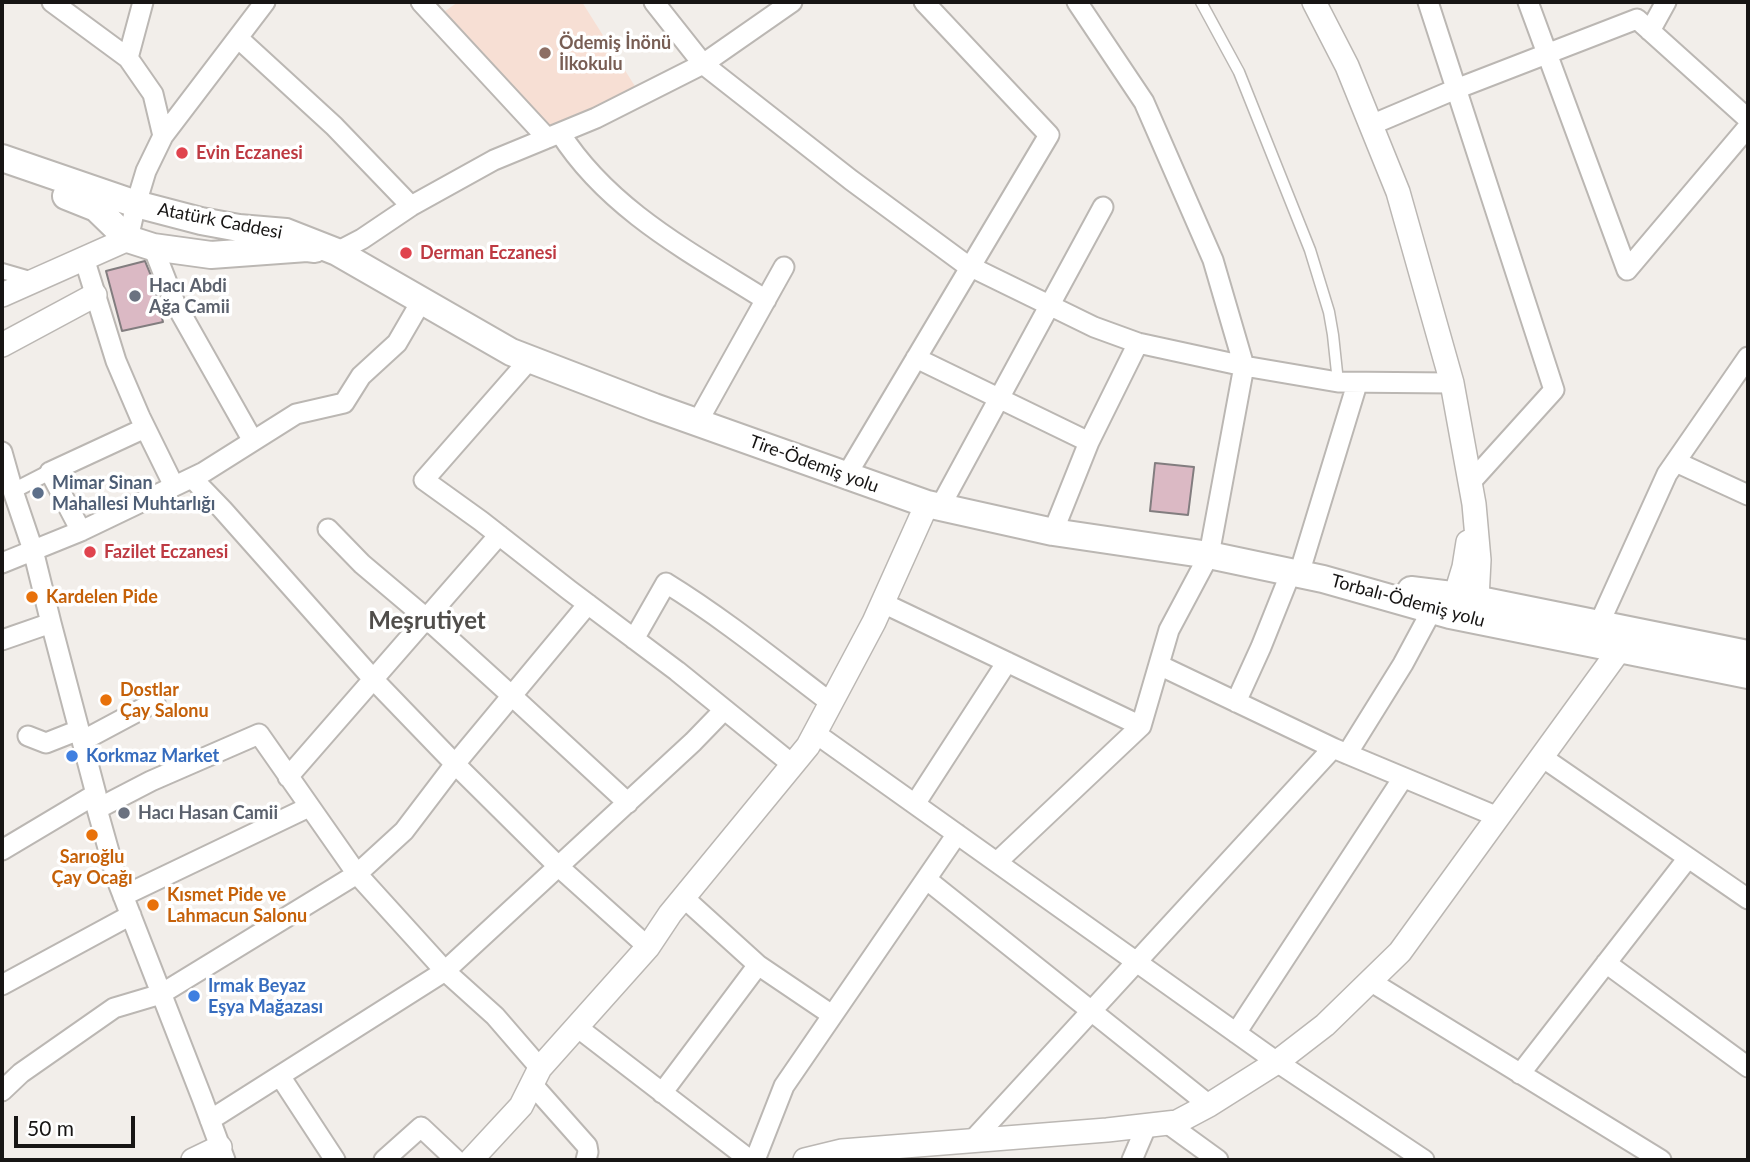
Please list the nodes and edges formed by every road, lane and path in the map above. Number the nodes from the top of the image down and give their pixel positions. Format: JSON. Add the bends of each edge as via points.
{"nodes":[{"id":1,"x":52,"y":2,"type":"edge"},
{"id":2,"x":142,"y":2,"type":"edge"},
{"id":3,"x":265,"y":2,"type":"edge"},
{"id":4,"x":421,"y":2,"type":"edge"},
{"id":5,"x":653,"y":2,"type":"edge"},
{"id":6,"x":792,"y":2,"type":"edge"},
{"id":7,"x":924,"y":2,"type":"edge"},
{"id":8,"x":1201,"y":2,"type":"edge"},
{"id":9,"x":1314,"y":2,"type":"edge"},
{"id":10,"x":1428,"y":2,"type":"edge"},
{"id":11,"x":1528,"y":2,"type":"edge"},
{"id":12,"x":1666,"y":2,"type":"edge"},
{"id":13,"x":1083,"y":4,"type":"edge"},
{"id":14,"x":1650,"y":31,"type":"junction"},
{"id":15,"x":238,"y":38,"type":"junction"},
{"id":16,"x":1547,"y":54,"type":"junction"},
{"id":17,"x":128,"y":58,"type":"junction"},
{"id":18,"x":703,"y":64,"type":"junction"},
{"id":19,"x":1456,"y":89,"type":"junction"},
{"id":20,"x":1748,"y":119,"type":"edge"},
{"id":21,"x":1371,"y":125,"type":"junction"},
{"id":22,"x":1748,"y":127,"type":"edge"},
{"id":23,"x":554,"y":135,"type":"junction"},
{"id":24,"x":163,"y":136,"type":"junction"},
{"id":25,"x":2,"y":158,"type":"edge"},
{"id":26,"x":2,"y":169,"type":"edge"},
{"id":27,"x":136,"y":204,"type":"junction"},
{"id":28,"x":411,"y":206,"type":"junction"},
{"id":29,"x":1103,"y":207,"type":"dead end"},
{"id":30,"x":141,"y":243,"type":"junction"},
{"id":31,"x":337,"y":252,"type":"junction"},
{"id":32,"x":84,"y":258,"type":"junction"},
{"id":33,"x":971,"y":266,"type":"junction"},
{"id":34,"x":784,"y":267,"type":"dead end"},
{"id":35,"x":2,"y":271,"type":"edge"},
{"id":36,"x":35,"y":280,"type":"junction"},
{"id":37,"x":2,"y":295,"type":"edge"},
{"id":38,"x":95,"y":295,"type":"junction"},
{"id":39,"x":422,"y":300,"type":"junction"},
{"id":40,"x":766,"y":300,"type":"junction"},
{"id":41,"x":1050,"y":306,"type":"junction"},
{"id":42,"x":1138,"y":343,"type":"junction"},
{"id":43,"x":2,"y":345,"type":"edge"},
{"id":44,"x":1748,"y":357,"type":"edge"},
{"id":45,"x":916,"y":358,"type":"junction"},
{"id":46,"x":530,"y":359,"type":"junction"},
{"id":47,"x":1244,"y":366,"type":"junction"},
{"id":48,"x":1347,"y":383,"type":"junction"},
{"id":49,"x":1452,"y":383,"type":"junction"},
{"id":50,"x":999,"y":399,"type":"junction"},
{"id":51,"x":697,"y":423,"type":"junction"},
{"id":52,"x":145,"y":428,"type":"junction"},
{"id":53,"x":253,"y":441,"type":"junction"},
{"id":54,"x":1089,"y":442,"type":"junction"},
{"id":55,"x":2,"y":452,"type":"edge"},
{"id":56,"x":1676,"y":462,"type":"junction"},
{"id":57,"x":50,"y":472,"type":"junction"},
{"id":58,"x":846,"y":476,"type":"junction"},
{"id":59,"x":183,"y":482,"type":"junction"},
{"id":60,"x":13,"y":492,"type":"junction"},
{"id":61,"x":1472,"y":493,"type":"junction"},
{"id":62,"x":1748,"y":495,"type":"edge"},
{"id":63,"x":933,"y":506,"type":"junction"},
{"id":64,"x":328,"y":529,"type":"dead end"},
{"id":65,"x":81,"y":531,"type":"junction"},
{"id":66,"x":1053,"y":532,"type":"junction"},
{"id":67,"x":499,"y":535,"type":"junction"},
{"id":68,"x":33,"y":551,"type":"junction"},
{"id":69,"x":1209,"y":555,"type":"junction"},
{"id":70,"x":2,"y":563,"type":"edge"},
{"id":71,"x":1304,"y":575,"type":"junction"},
{"id":72,"x":883,"y":603,"type":"junction"},
{"id":73,"x":588,"y":604,"type":"junction"},
{"id":74,"x":1457,"y":608,"type":"junction"},
{"id":75,"x":426,"y":618,"type":"junction"},
{"id":76,"x":51,"y":623,"type":"junction"},
{"id":77,"x":1599,"y":624,"type":"junction"},
{"id":78,"x":634,"y":639,"type":"junction"},
{"id":79,"x":2,"y":640,"type":"edge"},
{"id":80,"x":1620,"y":649,"type":"junction"},
{"id":81,"x":1748,"y":654,"type":"edge"},
{"id":82,"x":1007,"y":662,"type":"junction"},
{"id":83,"x":1159,"y":665,"type":"junction"},
{"id":84,"x":1748,"y":675,"type":"edge"},
{"id":85,"x":373,"y":679,"type":"junction"},
{"id":86,"x":512,"y":696,"type":"junction"},
{"id":87,"x":155,"y":702,"type":"dead end"},
{"id":88,"x":1236,"y":702,"type":"junction"},
{"id":89,"x":831,"y":703,"type":"junction"},
{"id":90,"x":724,"y":710,"type":"junction"},
{"id":91,"x":1141,"y":726,"type":"junction"},
{"id":92,"x":815,"y":733,"type":"junction"},
{"id":93,"x":28,"y":736,"type":"dead end"},
{"id":94,"x":80,"y":736,"type":"junction"},
{"id":95,"x":1340,"y":751,"type":"junction"},
{"id":96,"x":1542,"y":757,"type":"junction"},
{"id":97,"x":455,"y":764,"type":"junction"},
{"id":98,"x":793,"y":765,"type":"junction"},
{"id":99,"x":288,"y":778,"type":"junction"},
{"id":100,"x":1403,"y":778,"type":"junction"},
{"id":101,"x":96,"y":802,"type":"junction"},
{"id":102,"x":628,"y":803,"type":"junction"},
{"id":103,"x":915,"y":804,"type":"junction"},
{"id":104,"x":309,"y":807,"type":"junction"},
{"id":105,"x":1498,"y":817,"type":"junction"},
{"id":106,"x":957,"y":834,"type":"junction"},
{"id":107,"x":2,"y":850,"type":"edge"},
{"id":108,"x":1688,"y":858,"type":"junction"},
{"id":109,"x":997,"y":862,"type":"junction"},
{"id":110,"x":559,"y":867,"type":"junction"},
{"id":111,"x":357,"y":874,"type":"junction"},
{"id":112,"x":926,"y":879,"type":"junction"},
{"id":113,"x":683,"y":897,"type":"junction"},
{"id":114,"x":1748,"y":899,"type":"edge"},
{"id":115,"x":127,"y":906,"type":"junction"},
{"id":116,"x":648,"y":947,"type":"junction"},
{"id":117,"x":1136,"y":962,"type":"junction"},
{"id":118,"x":1606,"y":964,"type":"junction"},
{"id":119,"x":758,"y":965,"type":"junction"},
{"id":120,"x":445,"y":971,"type":"junction"},
{"id":121,"x":1370,"y":981,"type":"junction"},
{"id":122,"x":2,"y":985,"type":"edge"},
{"id":123,"x":161,"y":994,"type":"junction"},
{"id":124,"x":1091,"y":1011,"type":"junction"},
{"id":125,"x":832,"y":1015,"type":"junction"},
{"id":126,"x":576,"y":1027,"type":"junction"},
{"id":127,"x":1236,"y":1033,"type":"junction"},
{"id":128,"x":1277,"y":1062,"type":"junction"},
{"id":129,"x":1748,"y":1067,"type":"edge"},
{"id":130,"x":1520,"y":1074,"type":"junction"},
{"id":131,"x":280,"y":1076,"type":"junction"},
{"id":132,"x":536,"y":1076,"type":"junction"},
{"id":133,"x":2,"y":1091,"type":"edge"},
{"id":134,"x":663,"y":1093,"type":"junction"},
{"id":135,"x":1209,"y":1105,"type":"junction"},
{"id":136,"x":211,"y":1120,"type":"junction"},
{"id":137,"x":1156,"y":1125,"type":"junction"},
{"id":138,"x":972,"y":1141,"type":"junction"},
{"id":139,"x":222,"y":1154,"type":"edge"},
{"id":140,"x":193,"y":1160,"type":"edge"},
{"id":141,"x":335,"y":1160,"type":"edge"},
{"id":142,"x":384,"y":1160,"type":"edge"},
{"id":143,"x":456,"y":1160,"type":"edge"},
{"id":144,"x":471,"y":1160,"type":"edge"},
{"id":145,"x":586,"y":1160,"type":"edge"},
{"id":146,"x":753,"y":1160,"type":"edge"},
{"id":147,"x":805,"y":1160,"type":"edge"},
{"id":148,"x":1132,"y":1160,"type":"edge"},
{"id":149,"x":1218,"y":1160,"type":"edge"},
{"id":150,"x":1424,"y":1160,"type":"edge"},
{"id":151,"x":1661,"y":1160,"type":"edge"}],
"edges":[{"from":1,"to":17,"type":"street"},
{"from":2,"to":17,"type":"street"},
{"from":3,"to":15,"type":"street"},
{"from":4,"to":23,"type":"street"},
{"from":5,"to":18,"type":"street"},
{"from":6,"to":18,"type":"street"},
{"from":7,"to":33,"type":"street","via":[[1049,135]]},
{"from":8,"to":48,"type":"lane","via":[[1239,72],[1310,250]]},
{"from":9,"to":21,"type":"street"},
{"from":10,"to":19,"type":"street"},
{"from":11,"to":16,"type":"street"},
{"from":12,"to":14,"type":"street"},
{"from":13,"to":47,"type":"street","via":[[1144,102],[1213,260]]},
{"from":14,"to":16,"type":"street","via":[[1637,19]]},
{"from":14,"to":20,"type":"street"},
{"from":15,"to":24,"type":"street"},
{"from":15,"to":28,"type":"street","via":[[334,126]]},
{"from":16,"to":19,"type":"street"},
{"from":16,"to":22,"type":"street","via":[[1627,270]]},
{"from":17,"to":24,"type":"street","via":[[153,94]]},
{"from":18,"to":23,"type":"street"},
{"from":18,"to":33,"type":"street","via":[[851,180]]},
{"from":19,"to":21,"type":"street"},
{"from":19,"to":61,"type":"street","via":[[1554,390]]},
{"from":21,"to":49,"type":"street","via":[[1398,192]]},
{"from":23,"to":28,"type":"street","via":[[494,160]]},
{"from":23,"to":40,"type":"street","via":[[631,212]]},
{"from":24,"to":27,"type":"street"},
{"from":25,"to":27,"type":"main road","name":"Atatürk Caddesi"},
{"from":26,"to":30,"type":"main road","via":[[96,208]]},
{"from":27,"to":30,"type":"street"},
{"from":27,"to":31,"type":"main road","name":"Atatürk Caddesi","via":[[201,221],[286,232]]},
{"from":28,"to":31,"type":"street"},
{"from":29,"to":41,"type":"street"},
{"from":30,"to":31,"type":"main road","name":"Atatürk Caddesi","via":[[211,255],[307,248]]},
{"from":30,"to":32,"type":"street"},
{"from":30,"to":53,"type":"street"},
{"from":31,"to":39,"type":"main road","name":"Tire-Ödemiş yolu"},
{"from":32,"to":36,"type":"street"},
{"from":32,"to":38,"type":"street"},
{"from":33,"to":41,"type":"street"},
{"from":33,"to":45,"type":"street"},
{"from":34,"to":40,"type":"street"},
{"from":35,"to":36,"type":"street"},
{"from":36,"to":37,"type":"street"},
{"from":38,"to":43,"type":"street"},
{"from":38,"to":52,"type":"street","via":[[116,361]]},
{"from":39,"to":46,"type":"main road","name":"Tire-Ödemiş yolu"},
{"from":39,"to":53,"type":"street","via":[[397,343],[361,376],[344,403],[296,414]]},
{"from":40,"to":51,"type":"street"},
{"from":41,"to":42,"type":"street"},
{"from":41,"to":50,"type":"street"},
{"from":42,"to":47,"type":"street"},
{"from":42,"to":54,"type":"street"},
{"from":44,"to":56,"type":"street"},
{"from":45,"to":50,"type":"street"},
{"from":45,"to":58,"type":"street"},
{"from":46,"to":51,"type":"main road","name":"Tire-Ödemiş yolu"},
{"from":46,"to":67,"type":"street","via":[[424,480]]},
{"from":47,"to":48,"type":"street"},
{"from":47,"to":69,"type":"street"},
{"from":48,"to":49,"type":"street"},
{"from":48,"to":71,"type":"street","via":[[1336,457]]},
{"from":49,"to":61,"type":"street"},
{"from":50,"to":54,"type":"street"},
{"from":50,"to":63,"type":"street"},
{"from":51,"to":58,"type":"main road","name":"Tire-Ödemiş yolu"},
{"from":52,"to":57,"type":"street"},
{"from":52,"to":59,"type":"street"},
{"from":53,"to":59,"type":"street"},
{"from":54,"to":66,"type":"street"},
{"from":55,"to":60,"type":"street"},
{"from":56,"to":62,"type":"street"},
{"from":56,"to":77,"type":"street"},
{"from":57,"to":60,"type":"street"},
{"from":57,"to":65,"type":"street"},
{"from":58,"to":63,"type":"main road","name":"Tire-Ödemiş yolu"},
{"from":59,"to":65,"type":"street"},
{"from":59,"to":85,"type":"street","via":[[222,509]]},
{"from":60,"to":68,"type":"street"},
{"from":61,"to":74,"type":"street","via":[[1479,560]]},
{"from":63,"to":66,"type":"main road","name":"Tire-Ödemiş yolu"},
{"from":63,"to":72,"type":"street"},
{"from":64,"to":75,"type":"street"},
{"from":65,"to":68,"type":"street"},
{"from":66,"to":69,"type":"main road","name":"Tire-Ödemiş yolu"},
{"from":67,"to":73,"type":"street"},
{"from":67,"to":75,"type":"street"},
{"from":68,"to":70,"type":"street"},
{"from":68,"to":76,"type":"street"},
{"from":69,"to":71,"type":"main road","name":"Tire-Ödemiş yolu"},
{"from":69,"to":83,"type":"street","via":[[1169,630]]},
{"from":71,"to":74,"type":"main road","name":"Torbalı-Ödemiş yolu"},
{"from":71,"to":88,"type":"street","via":[[1261,647]]},
{"from":72,"to":82,"type":"street"},
{"from":72,"to":89,"type":"street"},
{"from":73,"to":78,"type":"street"},
{"from":73,"to":86,"type":"street"},
{"from":74,"to":77,"type":"main road","name":"Torbalı-Ödemiş yolu"},
{"from":74,"to":80,"type":"main road","name":"Torbalı-Ödemiş yolu"},
{"from":74,"to":95,"type":"street","via":[[1403,664]]},
{"from":75,"to":85,"type":"street"},
{"from":75,"to":86,"type":"street"},
{"from":76,"to":79,"type":"street"},
{"from":76,"to":94,"type":"street"},
{"from":77,"to":81,"type":"main road","name":"Torbalı-Ödemiş yolu"},
{"from":78,"to":89,"type":"street","via":[[666,583]]},
{"from":78,"to":90,"type":"street"},
{"from":80,"to":84,"type":"main road","name":"Torbalı-Ödemiş yolu"},
{"from":80,"to":96,"type":"street"},
{"from":82,"to":91,"type":"street"},
{"from":82,"to":103,"type":"street"},
{"from":83,"to":88,"type":"street"},
{"from":83,"to":91,"type":"street"},
{"from":85,"to":97,"type":"street"},
{"from":85,"to":99,"type":"street"},
{"from":86,"to":97,"type":"street"},
{"from":86,"to":102,"type":"street"},
{"from":87,"to":94,"type":"street"},
{"from":88,"to":95,"type":"street"},
{"from":89,"to":92,"type":"street"},
{"from":90,"to":98,"type":"street"},
{"from":90,"to":102,"type":"street"},
{"from":91,"to":109,"type":"street"},
{"from":92,"to":98,"type":"street"},
{"from":92,"to":103,"type":"street"},
{"from":93,"to":94,"type":"street","via":[[46,743]]},
{"from":94,"to":101,"type":"street"},
{"from":95,"to":100,"type":"street"},
{"from":95,"to":117,"type":"street"},
{"from":96,"to":105,"type":"street"},
{"from":96,"to":108,"type":"street"},
{"from":97,"to":110,"type":"street"},
{"from":97,"to":111,"type":"street","via":[[404,831]]},
{"from":98,"to":113,"type":"street"},
{"from":99,"to":101,"type":"street","via":[[259,734]]},
{"from":99,"to":104,"type":"street"},
{"from":100,"to":105,"type":"street"},
{"from":100,"to":127,"type":"street"},
{"from":101,"to":107,"type":"street"},
{"from":101,"to":115,"type":"street"},
{"from":102,"to":110,"type":"street"},
{"from":103,"to":106,"type":"street"},
{"from":104,"to":111,"type":"street"},
{"from":104,"to":115,"type":"street"},
{"from":105,"to":121,"type":"street","via":[[1400,952]]},
{"from":106,"to":109,"type":"street"},
{"from":106,"to":112,"type":"street"},
{"from":108,"to":114,"type":"street"},
{"from":108,"to":118,"type":"street"},
{"from":109,"to":117,"type":"street"},
{"from":110,"to":116,"type":"street"},
{"from":110,"to":120,"type":"street"},
{"from":111,"to":120,"type":"street"},
{"from":111,"to":123,"type":"street"},
{"from":112,"to":124,"type":"street"},
{"from":112,"to":125,"type":"street"},
{"from":113,"to":116,"type":"street"},
{"from":113,"to":119,"type":"street"},
{"from":115,"to":122,"type":"street"},
{"from":115,"to":123,"type":"street"},
{"from":116,"to":126,"type":"street"},
{"from":117,"to":124,"type":"street"},
{"from":117,"to":127,"type":"street"},
{"from":118,"to":129,"type":"street"},
{"from":118,"to":130,"type":"street"},
{"from":119,"to":125,"type":"street"},
{"from":119,"to":134,"type":"street"},
{"from":120,"to":131,"type":"street"},
{"from":120,"to":132,"type":"street","via":[[495,1016]]},
{"from":121,"to":128,"type":"street","via":[[1325,1025]]},
{"from":121,"to":130,"type":"street"},
{"from":123,"to":133,"type":"street","via":[[114,1008]]},
{"from":123,"to":136,"type":"street"},
{"from":124,"to":135,"type":"street"},
{"from":124,"to":138,"type":"street"},
{"from":125,"to":146,"type":"street","via":[[784,1086]]},
{"from":126,"to":132,"type":"street"},
{"from":126,"to":134,"type":"street"},
{"from":127,"to":128,"type":"street"},
{"from":128,"to":135,"type":"street"},
{"from":128,"to":150,"type":"street"},
{"from":130,"to":151,"type":"street"},
{"from":131,"to":136,"type":"street"},
{"from":131,"to":141,"type":"street"},
{"from":132,"to":144,"type":"street","via":[[521,1106]]},
{"from":132,"to":145,"type":"street","via":[[587,1146]]},
{"from":134,"to":146,"type":"street"},
{"from":135,"to":137,"type":"street","via":[[1177,1122]]},
{"from":136,"to":139,"type":"street"},
{"from":137,"to":138,"type":"street"},
{"from":137,"to":148,"type":"street"},
{"from":137,"to":149,"type":"street"},
{"from":138,"to":147,"type":"street","via":[[842,1152]]},
{"from":139,"to":140,"type":"street"},
{"from":142,"to":143,"type":"street","via":[[421,1127]]}]}
